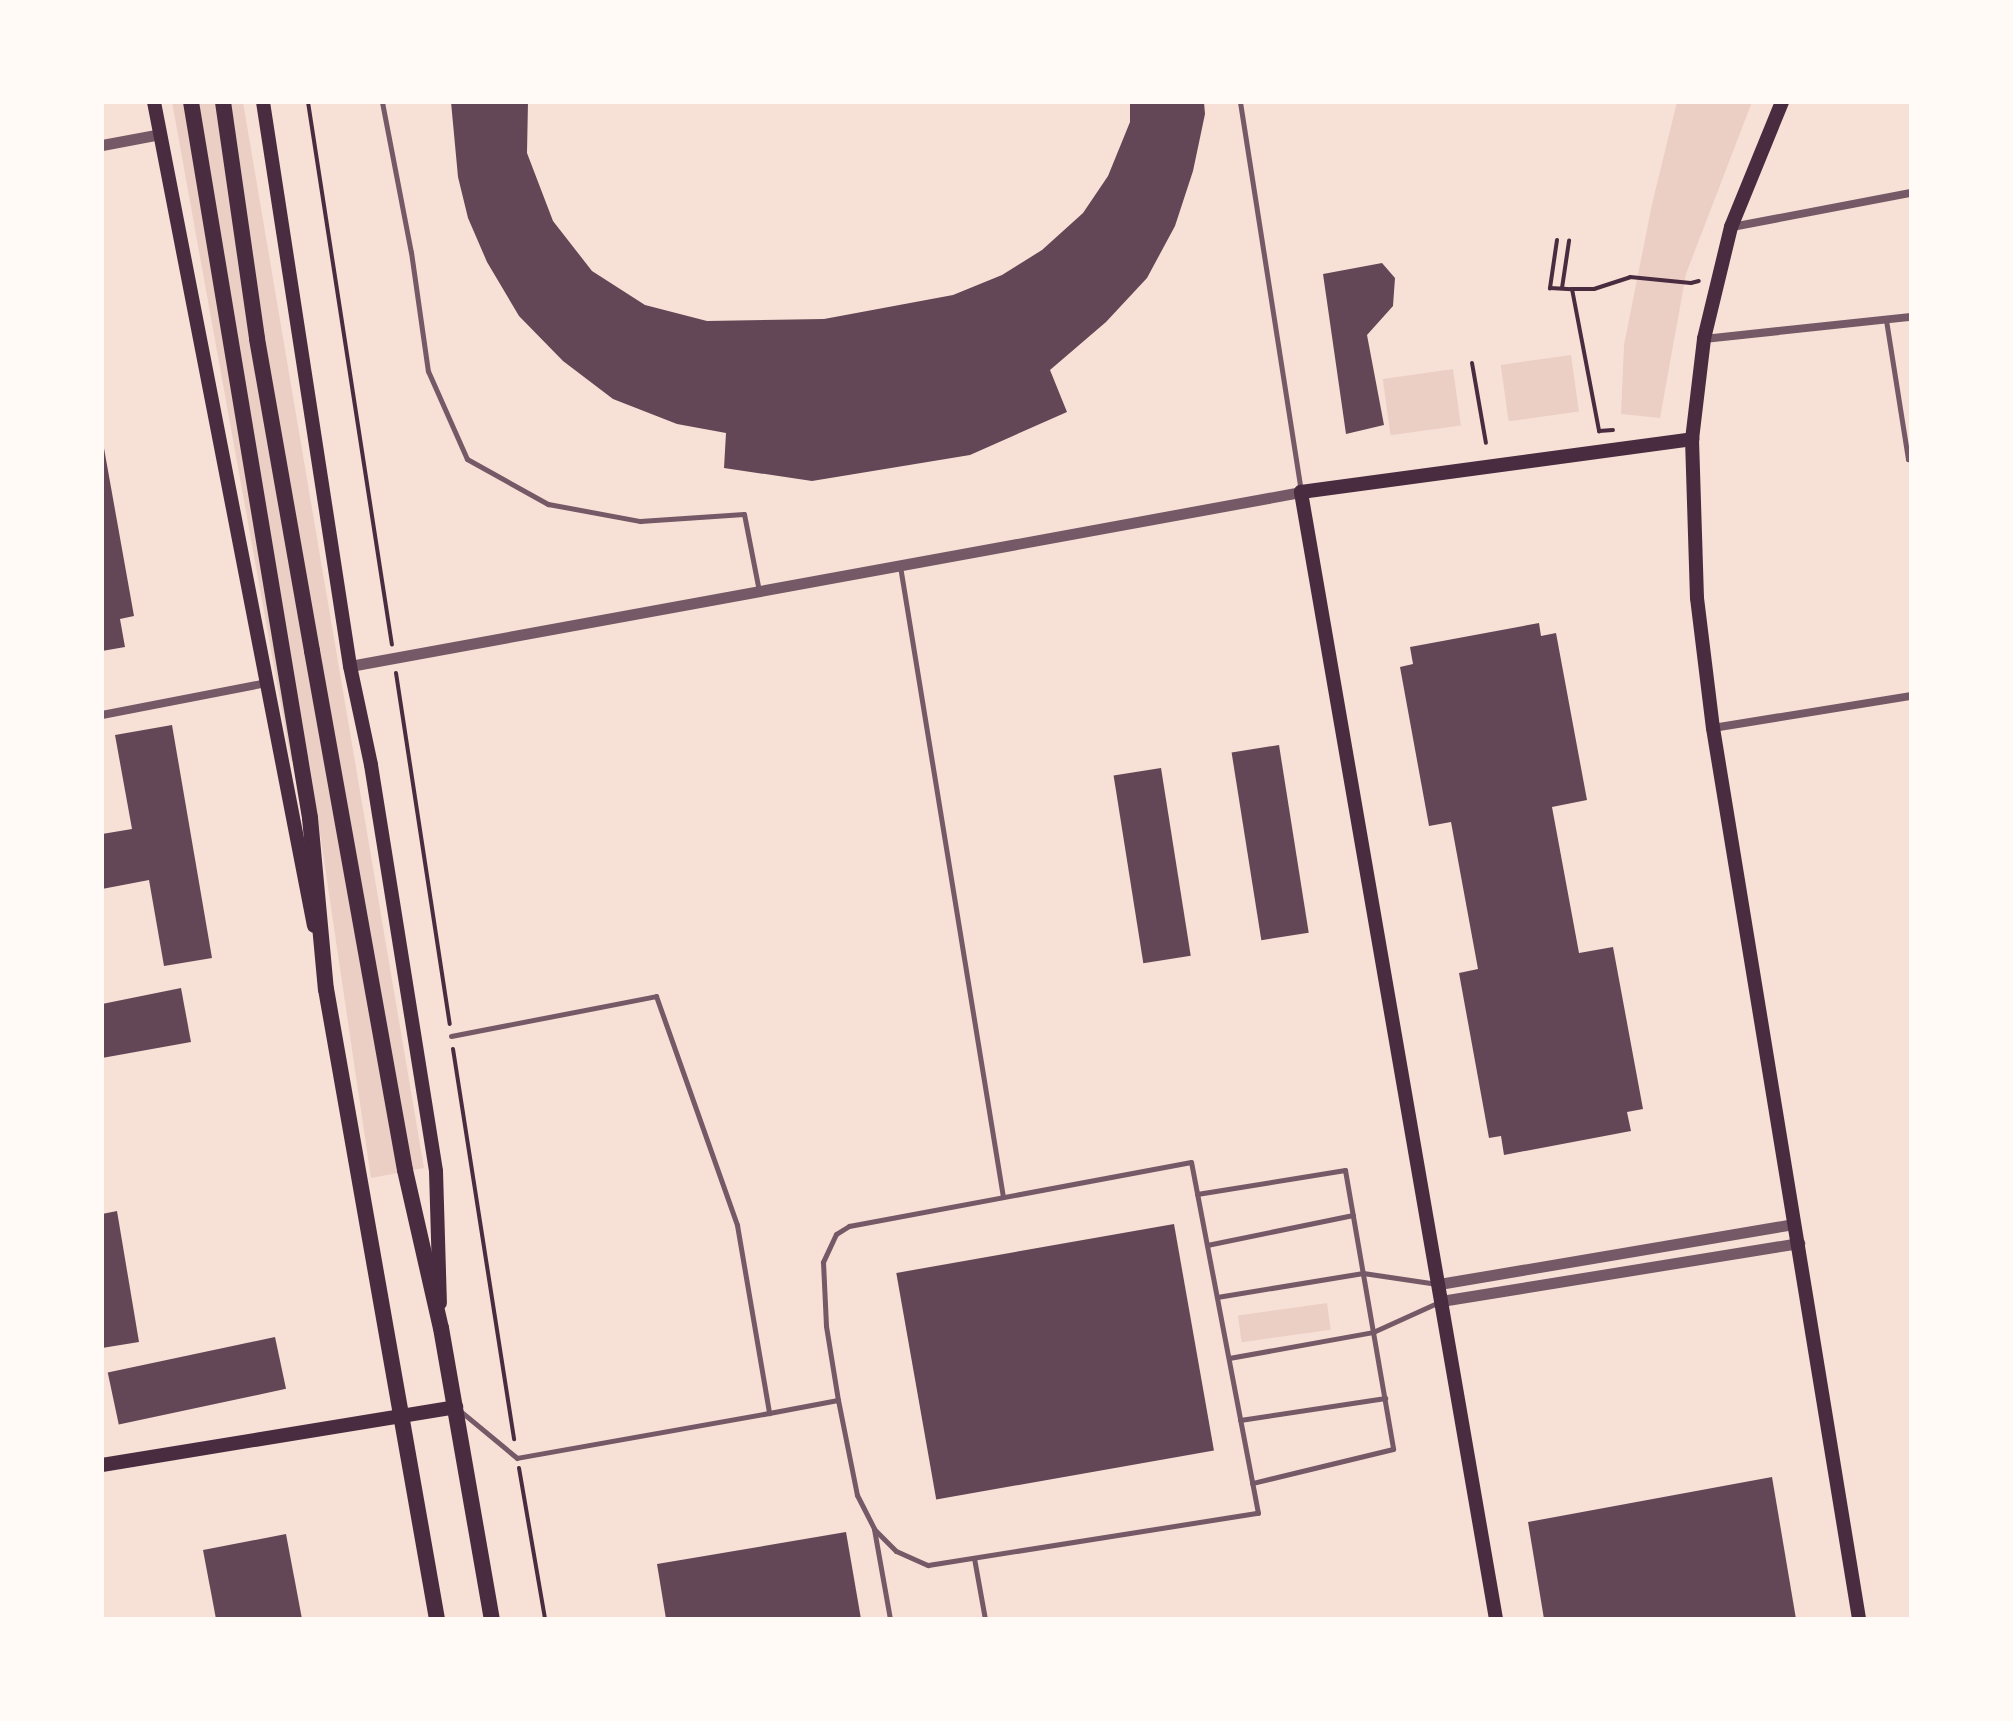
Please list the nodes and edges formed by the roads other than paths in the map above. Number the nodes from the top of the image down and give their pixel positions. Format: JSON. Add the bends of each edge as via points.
{"nodes":[{"id":1,"x":154,"y":102,"type":"edge"},
{"id":2,"x":191,"y":102,"type":"edge"},
{"id":3,"x":223,"y":102,"type":"edge"},
{"id":4,"x":263,"y":102,"type":"edge"},
{"id":5,"x":382,"y":102,"type":"edge"},
{"id":6,"x":1240,"y":102,"type":"edge"},
{"id":7,"x":1782,"y":102,"type":"edge"},
{"id":8,"x":160,"y":134,"type":"junction"},
{"id":9,"x":102,"y":145,"type":"edge"},
{"id":10,"x":1911,"y":193,"type":"edge"},
{"id":11,"x":1731,"y":227,"type":"junction"},
{"id":12,"x":1911,"y":317,"type":"edge"},
{"id":13,"x":1886,"y":319,"type":"junction"},
{"id":14,"x":1704,"y":339,"type":"junction"},
{"id":15,"x":1692,"y":439,"type":"junction"},
{"id":16,"x":1911,"y":459,"type":"edge"},
{"id":17,"x":1301,"y":492,"type":"junction"},
{"id":18,"x":900,"y":565,"type":"junction"},
{"id":19,"x":759,"y":591,"type":"junction"},
{"id":20,"x":350,"y":666,"type":"junction"},
{"id":21,"x":266,"y":683,"type":"junction"},
{"id":22,"x":1911,"y":696,"type":"edge"},
{"id":23,"x":102,"y":715,"type":"edge"},
{"id":24,"x":1713,"y":728,"type":"junction"},
{"id":25,"x":326,"y":989,"type":"junction"},
{"id":26,"x":451,"y":1036,"type":"road end"},
{"id":27,"x":1197,"y":1194,"type":"junction"},
{"id":28,"x":1003,"y":1197,"type":"junction"},
{"id":29,"x":1353,"y":1215,"type":"junction"},
{"id":30,"x":1795,"y":1224,"type":"junction"},
{"id":31,"x":1799,"y":1243,"type":"junction"},
{"id":32,"x":1207,"y":1245,"type":"junction"},
{"id":33,"x":1363,"y":1273,"type":"junction"},
{"id":34,"x":1439,"y":1284,"type":"junction"},
{"id":35,"x":1217,"y":1297,"type":"junction"},
{"id":36,"x":1441,"y":1301,"type":"junction"},
{"id":37,"x":441,"y":1328,"type":"junction"},
{"id":38,"x":1373,"y":1332,"type":"junction"},
{"id":39,"x":1229,"y":1358,"type":"junction"},
{"id":40,"x":1385,"y":1398,"type":"junction"},
{"id":41,"x":838,"y":1400,"type":"junction"},
{"id":42,"x":456,"y":1407,"type":"junction"},
{"id":43,"x":769,"y":1413,"type":"junction"},
{"id":44,"x":399,"y":1416,"type":"junction"},
{"id":45,"x":1240,"y":1420,"type":"junction"},
{"id":46,"x":102,"y":1465,"type":"edge"},
{"id":47,"x":1252,"y":1483,"type":"junction"},
{"id":48,"x":874,"y":1529,"type":"junction"},
{"id":49,"x":974,"y":1558,"type":"junction"},
{"id":50,"x":437,"y":1619,"type":"edge"},
{"id":51,"x":492,"y":1619,"type":"edge"},
{"id":52,"x":890,"y":1619,"type":"edge"},
{"id":53,"x":985,"y":1619,"type":"edge"},
{"id":54,"x":1496,"y":1619,"type":"edge"},
{"id":55,"x":1859,"y":1619,"type":"edge"}],
"edges":[{"from":1,"to":8,"type":"main road"},
{"from":2,"to":25,"type":"highway","via":[[310,818]]},
{"from":3,"to":37,"type":"highway","via":[[257,339],[405,1170]]},
{"from":4,"to":20,"type":"main road"},
{"from":5,"to":19,"type":"lane","via":[[428,371],[467,459],[548,504],[640,521],[744,514]]},
{"from":6,"to":17,"type":"lane"},
{"from":7,"to":11,"type":"main road"},
{"from":8,"to":9,"type":"street"},
{"from":8,"to":21,"type":"main road"},
{"from":10,"to":11,"type":"street"},
{"from":11,"to":14,"type":"main road"},
{"from":12,"to":13,"type":"street"},
{"from":13,"to":14,"type":"street"},
{"from":13,"to":16,"type":"lane"},
{"from":14,"to":15,"type":"main road"},
{"from":15,"to":17,"type":"main road"},
{"from":15,"to":24,"type":"main road","via":[[1697,608]]},
{"from":17,"to":18,"type":"street"},
{"from":17,"to":34,"type":"main road"},
{"from":18,"to":19,"type":"street"},
{"from":18,"to":28,"type":"lane"},
{"from":19,"to":20,"type":"street"},
{"from":20,"to":37,"type":"main road","via":[[371,765],[436,1171]]},
{"from":21,"to":23,"type":"street"},
{"from":21,"to":25,"type":"main road"},
{"from":22,"to":24,"type":"street"},
{"from":24,"to":30,"type":"main road"},
{"from":25,"to":44,"type":"highway"},
{"from":26,"to":43,"type":"lane","via":[[656,996],[737,1225]]},
{"from":27,"to":28,"type":"lane","via":[[1191,1162]]},
{"from":27,"to":29,"type":"lane","via":[[1345,1170]]},
{"from":27,"to":32,"type":"lane"},
{"from":28,"to":41,"type":"lane","via":[[849,1226],[836,1234],[823,1262]]},
{"from":29,"to":32,"type":"lane"},
{"from":29,"to":33,"type":"lane"},
{"from":30,"to":31,"type":"main road"},
{"from":30,"to":34,"type":"street"},
{"from":31,"to":36,"type":"street"},
{"from":31,"to":55,"type":"main road"},
{"from":32,"to":35,"type":"lane"},
{"from":33,"to":34,"type":"lane"},
{"from":33,"to":35,"type":"lane"},
{"from":33,"to":38,"type":"lane"},
{"from":34,"to":36,"type":"main road"},
{"from":35,"to":39,"type":"lane"},
{"from":36,"to":38,"type":"lane"},
{"from":36,"to":54,"type":"main road"},
{"from":37,"to":42,"type":"highway"},
{"from":38,"to":39,"type":"lane"},
{"from":38,"to":40,"type":"lane"},
{"from":39,"to":45,"type":"lane"},
{"from":40,"to":45,"type":"lane"},
{"from":40,"to":47,"type":"lane","via":[[1393,1449]]},
{"from":41,"to":43,"type":"lane"},
{"from":41,"to":48,"type":"lane","via":[[857,1495]]},
{"from":42,"to":43,"type":"lane","via":[[517,1458]]},
{"from":42,"to":44,"type":"main road"},
{"from":42,"to":51,"type":"highway"},
{"from":44,"to":46,"type":"main road"},
{"from":44,"to":50,"type":"highway"},
{"from":45,"to":47,"type":"lane"},
{"from":47,"to":49,"type":"lane","via":[[1258,1513]]},
{"from":48,"to":49,"type":"lane","via":[[896,1551],[928,1565]]},
{"from":48,"to":52,"type":"lane"},
{"from":49,"to":53,"type":"lane"}]}
